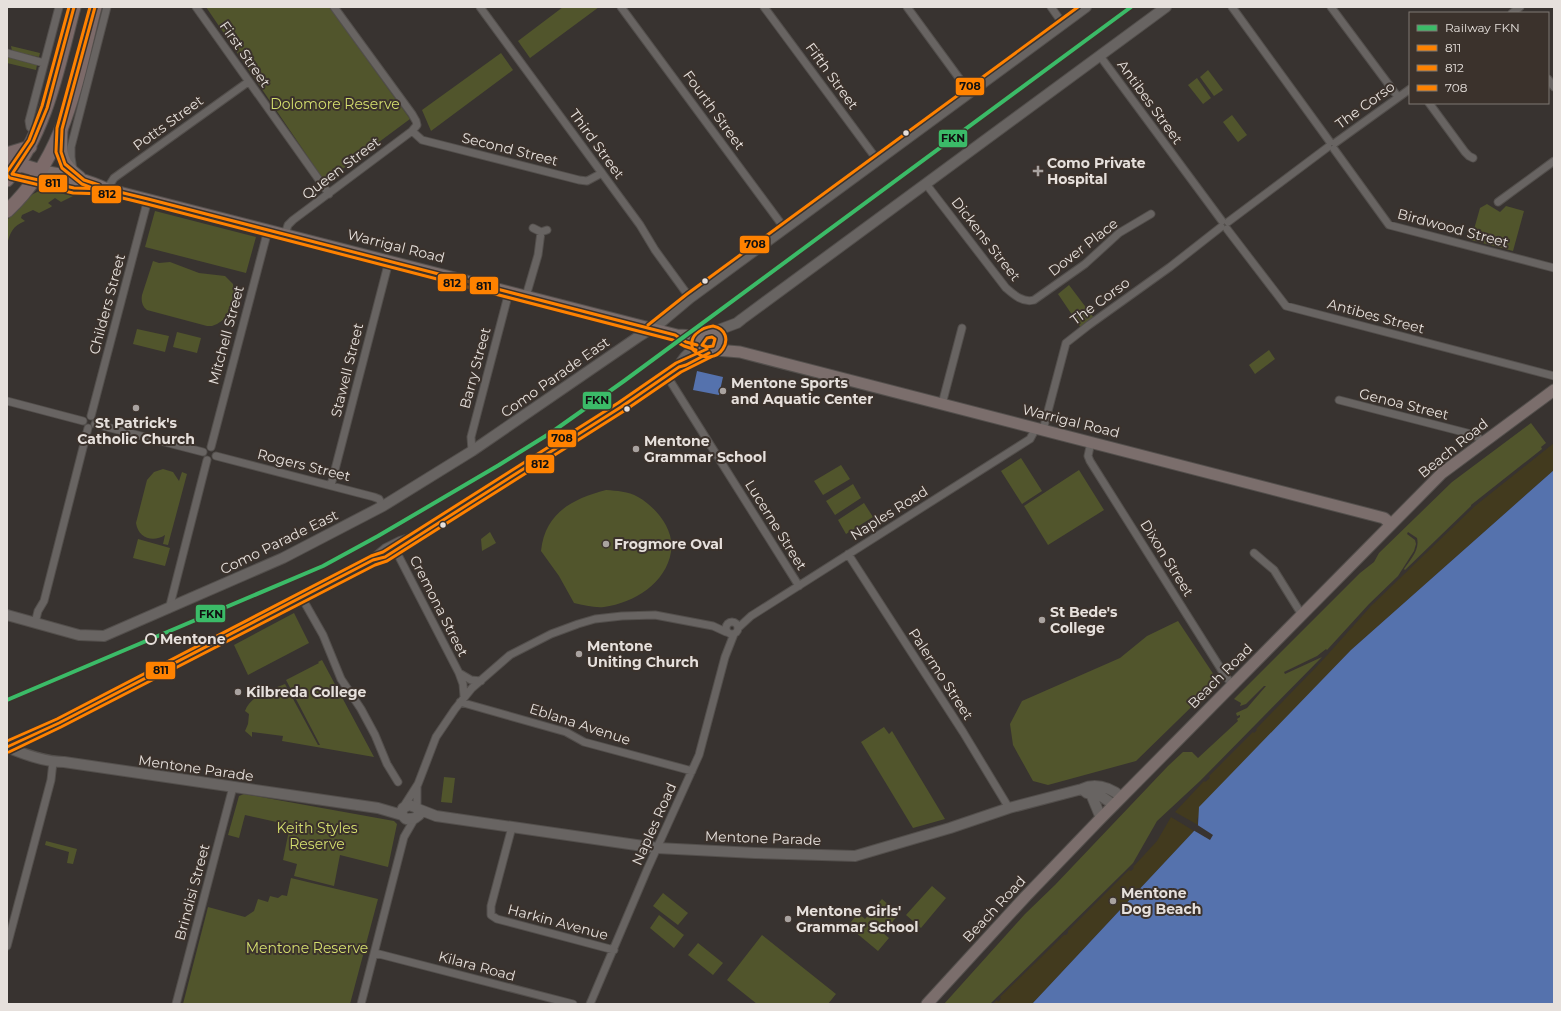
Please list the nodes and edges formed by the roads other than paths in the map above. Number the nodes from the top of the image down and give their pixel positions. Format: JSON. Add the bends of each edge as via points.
{"nodes":[{"id":1,"x":59,"y":7,"type":"edge"},
{"id":2,"x":74,"y":7,"type":"edge"},
{"id":3,"x":95,"y":7,"type":"edge"},
{"id":4,"x":107,"y":7,"type":"edge"},
{"id":5,"x":196,"y":7,"type":"edge"},
{"id":6,"x":334,"y":7,"type":"edge"},
{"id":7,"x":480,"y":7,"type":"edge"},
{"id":8,"x":621,"y":7,"type":"edge"},
{"id":9,"x":764,"y":7,"type":"edge"},
{"id":10,"x":907,"y":7,"type":"edge"},
{"id":11,"x":1051,"y":7,"type":"edge"},
{"id":12,"x":1086,"y":7,"type":"edge"},
{"id":13,"x":1166,"y":7,"type":"edge"},
{"id":14,"x":1232,"y":7,"type":"edge"},
{"id":15,"x":1331,"y":7,"type":"edge"},
{"id":16,"x":1063,"y":24,"type":"junction"},
{"id":17,"x":7,"y":53,"type":"edge"},
{"id":18,"x":83,"y":55,"type":"junction"},
{"id":19,"x":1100,"y":56,"type":"junction"},
{"id":20,"x":44,"y":63,"type":"junction"},
{"id":21,"x":89,"y":80,"type":"junction"},
{"id":22,"x":248,"y":82,"type":"junction"},
{"id":23,"x":1409,"y":90,"type":"edge"},
{"id":24,"x":970,"y":93,"type":"junction"},
{"id":25,"x":1398,"y":97,"type":"junction"},
{"id":26,"x":1430,"y":104,"type":"edge"},
{"id":27,"x":415,"y":128,"type":"junction"},
{"id":28,"x":62,"y":129,"type":"junction"},
{"id":29,"x":36,"y":134,"type":"junction"},
{"id":30,"x":1332,"y":145,"type":"junction"},
{"id":31,"x":30,"y":147,"type":"junction"},
{"id":32,"x":7,"y":154,"type":"edge"},
{"id":33,"x":1473,"y":158,"type":"dead end"},
{"id":34,"x":878,"y":161,"type":"junction"},
{"id":35,"x":1554,"y":161,"type":"edge"},
{"id":36,"x":10,"y":171,"type":"edge"},
{"id":37,"x":602,"y":173,"type":"junction"},
{"id":38,"x":38,"y":175,"type":"junction"},
{"id":39,"x":80,"y":177,"type":"junction"},
{"id":40,"x":926,"y":184,"type":"junction"},
{"id":41,"x":107,"y":189,"type":"junction"},
{"id":42,"x":329,"y":194,"type":"junction"},
{"id":43,"x":148,"y":199,"type":"junction"},
{"id":44,"x":1498,"y":202,"type":"dead end"},
{"id":45,"x":7,"y":211,"type":"edge"},
{"id":46,"x":1151,"y":214,"type":"dead end"},
{"id":47,"x":1225,"y":225,"type":"junction"},
{"id":48,"x":533,"y":228,"type":"dead end"},
{"id":49,"x":785,"y":229,"type":"junction"},
{"id":50,"x":268,"y":230,"type":"junction"},
{"id":51,"x":285,"y":234,"type":"junction"},
{"id":52,"x":389,"y":261,"type":"junction"},
{"id":53,"x":1554,"y":268,"type":"edge"},
{"id":54,"x":1051,"y":287,"type":"joint"},
{"id":55,"x":509,"y":292,"type":"junction"},
{"id":56,"x":526,"y":296,"type":"junction"},
{"id":57,"x":690,"y":298,"type":"junction"},
{"id":58,"x":962,"y":328,"type":"dead end"},
{"id":59,"x":651,"y":329,"type":"junction"},
{"id":60,"x":718,"y":336,"type":"junction"},
{"id":61,"x":698,"y":343,"type":"junction"},
{"id":62,"x":712,"y":351,"type":"junction"},
{"id":63,"x":740,"y":352,"type":"junction"},
{"id":64,"x":679,"y":367,"type":"junction"},
{"id":65,"x":667,"y":376,"type":"junction"},
{"id":66,"x":1554,"y":376,"type":"edge"},
{"id":67,"x":1554,"y":390,"type":"edge"},
{"id":68,"x":1338,"y":400,"type":"dead end"},
{"id":69,"x":7,"y":401,"type":"edge"},
{"id":70,"x":942,"y":404,"type":"junction"},
{"id":71,"x":91,"y":416,"type":"junction"},
{"id":72,"x":83,"y":421,"type":"junction"},
{"id":73,"x":95,"y":424,"type":"junction"},
{"id":74,"x":88,"y":428,"type":"junction"},
{"id":75,"x":1039,"y":429,"type":"junction"},
{"id":76,"x":1091,"y":442,"type":"junction"},
{"id":77,"x":1483,"y":442,"type":"junction"},
{"id":78,"x":211,"y":447,"type":"junction"},
{"id":79,"x":472,"y":451,"type":"junction"},
{"id":80,"x":204,"y":452,"type":"junction"},
{"id":81,"x":216,"y":456,"type":"junction"},
{"id":82,"x":207,"y":460,"type":"junction"},
{"id":83,"x":331,"y":485,"type":"junction"},
{"id":84,"x":383,"y":506,"type":"junction"},
{"id":85,"x":1391,"y":524,"type":"junction"},
{"id":86,"x":413,"y":538,"type":"junction"},
{"id":87,"x":396,"y":551,"type":"junction"},
{"id":88,"x":1254,"y":553,"type":"dead end"},
{"id":89,"x":848,"y":554,"type":"junction"},
{"id":90,"x":373,"y":560,"type":"junction"},
{"id":91,"x":798,"y":586,"type":"junction"},
{"id":92,"x":302,"y":598,"type":"junction"},
{"id":93,"x":168,"y":609,"type":"junction"},
{"id":94,"x":7,"y":615,"type":"edge"},
{"id":95,"x":1302,"y":615,"type":"junction"},
{"id":96,"x":35,"y":623,"type":"junction"},
{"id":97,"x":731,"y":629,"type":"junction"},
{"id":98,"x":459,"y":673,"type":"junction"},
{"id":99,"x":481,"y":681,"type":"junction"},
{"id":100,"x":1233,"y":685,"type":"junction"},
{"id":101,"x":462,"y":699,"type":"junction"},
{"id":102,"x":7,"y":747,"type":"edge"},
{"id":103,"x":56,"y":762,"type":"junction"},
{"id":104,"x":692,"y":771,"type":"junction"},
{"id":105,"x":398,"y":782,"type":"dead end"},
{"id":106,"x":418,"y":784,"type":"junction"},
{"id":107,"x":233,"y":787,"type":"junction"},
{"id":108,"x":1087,"y":791,"type":"junction"},
{"id":109,"x":1122,"y":797,"type":"junction"},
{"id":110,"x":1114,"y":805,"type":"junction"},
{"id":111,"x":1009,"y":808,"type":"junction"},
{"id":112,"x":403,"y":811,"type":"junction"},
{"id":113,"x":417,"y":813,"type":"junction"},
{"id":114,"x":1101,"y":818,"type":"junction"},
{"id":115,"x":512,"y":827,"type":"junction"},
{"id":116,"x":404,"y":837,"type":"junction"},
{"id":117,"x":657,"y":848,"type":"junction"},
{"id":118,"x":7,"y":946,"type":"edge"},
{"id":119,"x":614,"y":950,"type":"junction"},
{"id":120,"x":374,"y":953,"type":"junction"},
{"id":121,"x":176,"y":1004,"type":"edge"},
{"id":122,"x":361,"y":1004,"type":"edge"},
{"id":123,"x":573,"y":1004,"type":"edge"},
{"id":124,"x":590,"y":1004,"type":"edge"},
{"id":125,"x":927,"y":1004,"type":"edge"}],
"edges":[{"from":1,"to":20,"type":"street"},
{"from":2,"to":29,"type":"highway","via":[[47,108]]},
{"from":3,"to":18,"type":"highway"},
{"from":4,"to":21,"type":"street"},
{"from":5,"to":22,"type":"street","name":"First Street"},
{"from":6,"to":27,"type":"street","name":"Second Street","via":[[412,114],[416,121]]},
{"from":7,"to":37,"type":"street","name":"Third Street"},
{"from":8,"to":49,"type":"street","name":"Fourth Street"},
{"from":9,"to":34,"type":"street","name":"Fifth Street"},
{"from":10,"to":24,"type":"street"},
{"from":11,"to":16,"type":"street"},
{"from":12,"to":16,"type":"street","name":"Como Parade East"},
{"from":13,"to":19,"type":"street"},
{"from":14,"to":30,"type":"street","name":"Birdwood Street"},
{"from":15,"to":25,"type":"street"},
{"from":16,"to":24,"type":"street","name":"Como Parade East"},
{"from":17,"to":20,"type":"street"},
{"from":18,"to":21,"type":"street"},
{"from":18,"to":28,"type":"highway"},
{"from":19,"to":40,"type":"street"},
{"from":19,"to":47,"type":"street","name":"Antibes Street"},
{"from":20,"to":29,"type":"street","via":[[29,121]]},
{"from":21,"to":39,"type":"street","via":[[71,147],[71,161]]},
{"from":22,"to":41,"type":"street","name":"Potts Street","via":[[113,178]]},
{"from":22,"to":42,"type":"street","name":"First Street"},
{"from":23,"to":25,"type":"street","name":"The Corso"},
{"from":24,"to":34,"type":"street","name":"Como Parade East"},
{"from":25,"to":30,"type":"street","name":"The Corso"},
{"from":26,"to":33,"type":"street","via":[[1465,152]]},
{"from":27,"to":37,"type":"street","name":"Second Street","via":[[422,140],[587,182]]},
{"from":27,"to":42,"type":"street","name":"Queen Street"},
{"from":28,"to":38,"type":"highway"},
{"from":28,"to":39,"type":"main road","via":[[62,158]]},
{"from":29,"to":31,"type":"highway"},
{"from":30,"to":47,"type":"street","name":"The Corso"},
{"from":30,"to":53,"type":"street","name":"Birdwood Street","via":[[1389,225]]},
{"from":31,"to":32,"type":"highway"},
{"from":31,"to":36,"type":"highway"},
{"from":34,"to":49,"type":"street","name":"Como Parade East"},
{"from":35,"to":44,"type":"street"},
{"from":36,"to":38,"type":"highway","name":"Warrigal Road"},
{"from":37,"to":57,"type":"street","name":"Third Street"},
{"from":38,"to":39,"type":"main road","name":"Warrigal Road"},
{"from":38,"to":41,"type":"main road","name":"Warrigal Road","via":[[74,188]]},
{"from":38,"to":45,"type":"highway"},
{"from":39,"to":41,"type":"main road","name":"Warrigal Road"},
{"from":40,"to":54,"type":"street","name":"Dickens Street","via":[[1006,288],[1029,301]]},
{"from":40,"to":60,"type":"street"},
{"from":41,"to":43,"type":"main road","name":"Warrigal Road"},
{"from":42,"to":51,"type":"street","name":"Queen Street","via":[[290,222]]},
{"from":43,"to":50,"type":"main road","name":"Warrigal Road"},
{"from":43,"to":71,"type":"street","name":"Childers Street"},
{"from":46,"to":54,"type":"street","name":"Dover Place","via":[[1119,233],[1085,264]]},
{"from":47,"to":66,"type":"street","name":"Antibes Street","via":[[1286,306]]},
{"from":47,"to":75,"type":"street","name":"The Corso","via":[[1066,343]]},
{"from":48,"to":56,"type":"street","via":[[544,231]]},
{"from":49,"to":57,"type":"street","name":"Como Parade East"},
{"from":50,"to":51,"type":"main road","name":"Warrigal Road"},
{"from":50,"to":78,"type":"street","name":"Mitchell Street"},
{"from":51,"to":52,"type":"main road","name":"Warrigal Road"},
{"from":52,"to":55,"type":"main road","name":"Warrigal Road"},
{"from":52,"to":83,"type":"street","name":"Stawell Street"},
{"from":55,"to":56,"type":"main road","name":"Warrigal Road"},
{"from":55,"to":79,"type":"street","name":"Barry Street","via":[[471,437]]},
{"from":56,"to":59,"type":"main road","name":"Warrigal Road"},
{"from":57,"to":59,"type":"street","name":"Como Parade East"},
{"from":58,"to":70,"type":"street"},
{"from":59,"to":61,"type":"main road","name":"Warrigal Road","via":[[677,336],[686,342]]},
{"from":59,"to":79,"type":"street","name":"Como Parade East"},
{"from":60,"to":61,"type":"main road","via":[[704,333]]},
{"from":60,"to":62,"type":"main road","via":[[720,344]]},
{"from":60,"to":63,"type":"main road","name":"Warrigal Road"},
{"from":61,"to":62,"type":"main road","via":[[702,351]]},
{"from":61,"to":64,"type":"street"},
{"from":62,"to":63,"type":"main road","name":"Warrigal Road"},
{"from":62,"to":64,"type":"street"},
{"from":63,"to":70,"type":"main road","name":"Warrigal Road"},
{"from":64,"to":65,"type":"street"},
{"from":65,"to":86,"type":"street","via":[[525,469]]},
{"from":65,"to":91,"type":"street","name":"Lucerne Street"},
{"from":67,"to":77,"type":"main road","name":"Beach Road"},
{"from":68,"to":77,"type":"street","name":"Genoa Street","via":[[1475,435]]},
{"from":69,"to":72,"type":"street"},
{"from":70,"to":75,"type":"main road","name":"Warrigal Road"},
{"from":71,"to":72,"type":"street","via":[[87,416]]},
{"from":71,"to":73,"type":"street"},
{"from":72,"to":74,"type":"street"},
{"from":73,"to":74,"type":"street"},
{"from":73,"to":80,"type":"street"},
{"from":74,"to":96,"type":"street","via":[[44,601],[38,610]]},
{"from":75,"to":76,"type":"main road","name":"Warrigal Road"},
{"from":75,"to":89,"type":"street","name":"Naples Road","via":[[1030,439]]},
{"from":76,"to":85,"type":"main road","name":"Warrigal Road","via":[[1384,518]]},
{"from":76,"to":100,"type":"street","name":"Dixon Street","via":[[1088,456],[1090,461]]},
{"from":77,"to":85,"type":"main road","name":"Beach Road","via":[[1442,473]]},
{"from":78,"to":80,"type":"street"},
{"from":78,"to":81,"type":"street"},
{"from":79,"to":84,"type":"street","name":"Como Parade East"},
{"from":80,"to":82,"type":"street"},
{"from":81,"to":82,"type":"street"},
{"from":81,"to":83,"type":"street","name":"Rogers Street"},
{"from":82,"to":93,"type":"street"},
{"from":83,"to":84,"type":"street","name":"Rogers Street","via":[[374,496]]},
{"from":84,"to":93,"type":"street","name":"Como Parade East","via":[[283,558]]},
{"from":85,"to":95,"type":"main road","name":"Beach Road"},
{"from":86,"to":87,"type":"street"},
{"from":86,"to":90,"type":"street","via":[[386,549]]},
{"from":87,"to":90,"type":"street"},
{"from":87,"to":98,"type":"street","name":"Cremona Street"},
{"from":88,"to":95,"type":"street","via":[[1274,570]]},
{"from":89,"to":91,"type":"street","name":"Naples Road"},
{"from":89,"to":111,"type":"street","name":"Palermo Street"},
{"from":90,"to":92,"type":"street"},
{"from":91,"to":97,"type":"street","name":"Naples Road"},
{"from":92,"to":102,"type":"street","via":[[59,724]]},
{"from":92,"to":105,"type":"street","via":[[323,634],[341,679],[375,735]]},
{"from":93,"to":96,"type":"street","name":"Como Parade East","via":[[104,636],[80,635]]},
{"from":94,"to":96,"type":"street"},
{"from":95,"to":100,"type":"main road","name":"Beach Road"},
{"from":97,"to":99,"type":"street","via":[[655,615],[594,619],[551,634],[510,655]]},
{"from":97,"to":104,"type":"street","name":"Naples Road","via":[[700,754]]},
{"from":98,"to":99,"type":"street","name":"Cremona Street","via":[[470,680]]},
{"from":98,"to":101,"type":"street","name":"Cremona Street","via":[[463,684]]},
{"from":99,"to":101,"type":"street"},
{"from":100,"to":109,"type":"main road","name":"Beach Road"},
{"from":101,"to":104,"type":"street","name":"Eblana Avenue","via":[[566,732],[584,742]]},
{"from":101,"to":106,"type":"street","via":[[436,737]]},
{"from":102,"to":103,"type":"street","name":"Mentone Parade","via":[[23,754]]},
{"from":103,"to":107,"type":"street","name":"Mentone Parade"},
{"from":103,"to":118,"type":"street"},
{"from":104,"to":117,"type":"street","name":"Naples Road"},
{"from":106,"to":112,"type":"street"},
{"from":106,"to":113,"type":"street"},
{"from":107,"to":112,"type":"street","name":"Mentone Parade"},
{"from":107,"to":121,"type":"street","name":"Brindisi Street"},
{"from":108,"to":109,"type":"street","name":"Mentone Parade","via":[[1089,786],[1100,786]]},
{"from":108,"to":110,"type":"street","via":[[1103,797]]},
{"from":108,"to":111,"type":"street","name":"Mentone Parade"},
{"from":108,"to":114,"type":"street"},
{"from":109,"to":110,"type":"main road","name":"Beach Road"},
{"from":110,"to":114,"type":"main road","name":"Beach Road"},
{"from":111,"to":117,"type":"street","name":"Mentone Parade","via":[[855,856]]},
{"from":112,"to":113,"type":"street","name":"Mentone Parade","via":[[411,805]]},
{"from":112,"to":116,"type":"street"},
{"from":113,"to":115,"type":"street","name":"Mentone Parade"},
{"from":113,"to":116,"type":"street"},
{"from":114,"to":125,"type":"main road","name":"Beach Road"},
{"from":115,"to":117,"type":"street","name":"Mentone Parade"},
{"from":115,"to":119,"type":"street","name":"Harkin Avenue","via":[[491,906],[491,915],[497,919]]},
{"from":116,"to":120,"type":"street"},
{"from":117,"to":119,"type":"street","name":"Naples Road"},
{"from":119,"to":124,"type":"street","name":"Naples Road"},
{"from":120,"to":122,"type":"street"},
{"from":120,"to":123,"type":"street","name":"Kilara Road"}]}
